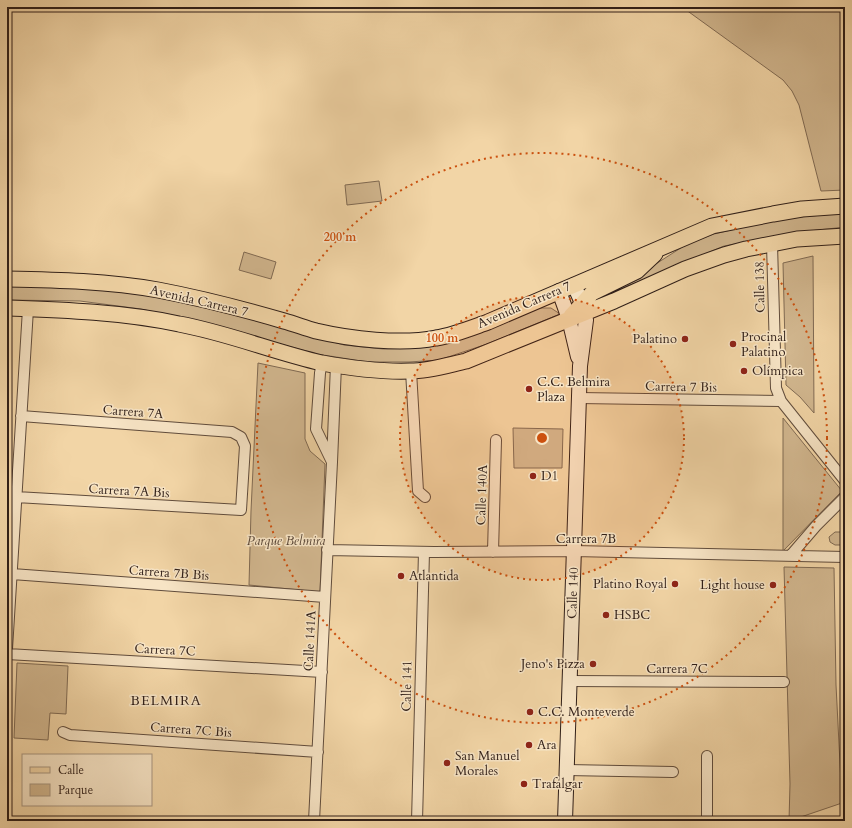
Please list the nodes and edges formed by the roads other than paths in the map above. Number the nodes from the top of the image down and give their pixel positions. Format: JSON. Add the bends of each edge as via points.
{"nodes":[{"id":1,"x":845,"y":206,"type":"edge"},
{"id":2,"x":845,"y":236,"type":"edge"},
{"id":3,"x":772,"y":244,"type":"junction"},
{"id":4,"x":662,"y":247,"type":"junction"},
{"id":5,"x":7,"y":279,"type":"edge"},
{"id":6,"x":574,"y":285,"type":"junction"},
{"id":7,"x":559,"y":291,"type":"junction"},
{"id":8,"x":7,"y":308,"type":"edge"},
{"id":9,"x":583,"y":308,"type":"junction"},
{"id":10,"x":28,"y":309,"type":"junction"},
{"id":11,"x":569,"y":319,"type":"junction"},
{"id":12,"x":329,"y":364,"type":"junction"},
{"id":13,"x":580,"y":366,"type":"junction"},
{"id":14,"x":411,"y":371,"type":"junction"},
{"id":15,"x":579,"y":398,"type":"junction"},
{"id":16,"x":781,"y":401,"type":"junction"},
{"id":17,"x":21,"y":416,"type":"junction"},
{"id":18,"x":496,"y":440,"type":"dead end"},
{"id":19,"x":332,"y":462,"type":"junction"},
{"id":20,"x":845,"y":481,"type":"edge"},
{"id":21,"x":16,"y":497,"type":"junction"},
{"id":22,"x":425,"y":497,"type":"dead end"},
{"id":23,"x":845,"y":497,"type":"edge"},
{"id":24,"x":241,"y":510,"type":"joint"},
{"id":25,"x":10,"y":546,"type":"edge"},
{"id":26,"x":327,"y":550,"type":"junction"},
{"id":27,"x":574,"y":551,"type":"junction"},
{"id":28,"x":424,"y":552,"type":"junction"},
{"id":29,"x":493,"y":552,"type":"junction"},
{"id":30,"x":791,"y":555,"type":"junction"},
{"id":31,"x":845,"y":557,"type":"edge"},
{"id":32,"x":12,"y":574,"type":"junction"},
{"id":33,"x":325,"y":597,"type":"junction"},
{"id":34,"x":7,"y":649,"type":"edge"},
{"id":35,"x":7,"y":654,"type":"edge"},
{"id":36,"x":322,"y":672,"type":"junction"},
{"id":37,"x":570,"y":681,"type":"junction"},
{"id":38,"x":784,"y":682,"type":"dead end"},
{"id":39,"x":63,"y":732,"type":"dead end"},
{"id":40,"x":318,"y":752,"type":"junction"},
{"id":41,"x":707,"y":756,"type":"dead end"},
{"id":42,"x":567,"y":770,"type":"junction"},
{"id":43,"x":673,"y":772,"type":"dead end"},
{"id":44,"x":314,"y":821,"type":"edge"},
{"id":45,"x":417,"y":821,"type":"edge"},
{"id":46,"x":565,"y":821,"type":"edge"},
{"id":47,"x":707,"y":821,"type":"edge"}],
"edges":[{"from":1,"to":4,"type":"main road","name":"Avenida Carrera 7","via":[[802,209],[712,226]]},
{"from":2,"to":3,"type":"main road","name":"Avenida Carrera 7","via":[[797,239]]},
{"from":3,"to":9,"type":"main road","name":"Avenida Carrera 7","via":[[708,261]]},
{"from":3,"to":16,"type":"street","name":"Calle 138","via":[[776,388]]},
{"from":4,"to":6,"type":"main road","name":"Avenida Carrera 7"},
{"from":4,"to":9,"type":"main road","via":[[637,271],[596,290]]},
{"from":5,"to":7,"type":"main road","name":"Avenida Carrera 7","via":[[114,283],[213,302],[316,331],[398,341],[434,339],[454,334]]},
{"from":6,"to":7,"type":"main road","name":"Avenida Carrera 7"},
{"from":6,"to":9,"type":"street","name":"Calle 140"},
{"from":7,"to":11,"type":"street","name":"Calle 140"},
{"from":8,"to":10,"type":"main road","name":"Avenida Carrera 7"},
{"from":9,"to":11,"type":"main road","name":"Avenida Carrera 7"},
{"from":9,"to":13,"type":"street","name":"Calle 140","via":[[586,324]]},
{"from":10,"to":12,"type":"main road","name":"Avenida Carrera 7","via":[[86,312],[178,323]]},
{"from":10,"to":17,"type":"street"},
{"from":11,"to":13,"type":"street","name":"Calle 140"},
{"from":11,"to":14,"type":"main road","name":"Avenida Carrera 7","via":[[466,361]]},
{"from":12,"to":14,"type":"main road","name":"Avenida Carrera 7","via":[[373,370]]},
{"from":12,"to":19,"type":"street","name":"Calle 141A"},
{"from":12,"to":19,"type":"street","name":"Calle 141A","via":[[320,373],[316,428]]},
{"from":13,"to":15,"type":"street","name":"Calle 140"},
{"from":14,"to":22,"type":"street","via":[[418,491]]},
{"from":15,"to":16,"type":"street","name":"Carrera 7 Bis"},
{"from":15,"to":27,"type":"street","name":"Calle 140"},
{"from":16,"to":20,"type":"street"},
{"from":17,"to":21,"type":"street"},
{"from":17,"to":24,"type":"street","name":"Carrera 7A","via":[[232,432],[241,437],[245,446]]},
{"from":18,"to":29,"type":"street","name":"Calle 140A"},
{"from":19,"to":26,"type":"street","name":"Calle 141A"},
{"from":21,"to":24,"type":"street","name":"Carrera 7A Bis"},
{"from":21,"to":25,"type":"street"},
{"from":23,"to":30,"type":"street"},
{"from":25,"to":32,"type":"street"},
{"from":26,"to":28,"type":"street","name":"Carrera 7B"},
{"from":26,"to":33,"type":"street","name":"Calle 141A"},
{"from":27,"to":29,"type":"street","name":"Carrera 7B"},
{"from":27,"to":30,"type":"street","name":"Carrera 7B"},
{"from":27,"to":37,"type":"street","name":"Calle 140"},
{"from":28,"to":29,"type":"street","name":"Carrera 7B"},
{"from":28,"to":45,"type":"street","name":"Calle 141"},
{"from":30,"to":31,"type":"street","name":"Carrera 7B"},
{"from":32,"to":33,"type":"street","name":"Carrera 7B Bis"},
{"from":32,"to":34,"type":"street"},
{"from":33,"to":36,"type":"street","name":"Calle 141A"},
{"from":35,"to":36,"type":"street","name":"Carrera 7C"},
{"from":36,"to":40,"type":"street","name":"Calle 141A"},
{"from":37,"to":38,"type":"street","name":"Carrera 7C"},
{"from":37,"to":42,"type":"street","name":"Calle 140"},
{"from":39,"to":40,"type":"street","name":"Carrera 7C Bis","via":[[70,735]]},
{"from":40,"to":44,"type":"street","name":"Calle 141A"},
{"from":41,"to":47,"type":"street"},
{"from":42,"to":43,"type":"street"},
{"from":42,"to":46,"type":"street","name":"Calle 140"}]}
